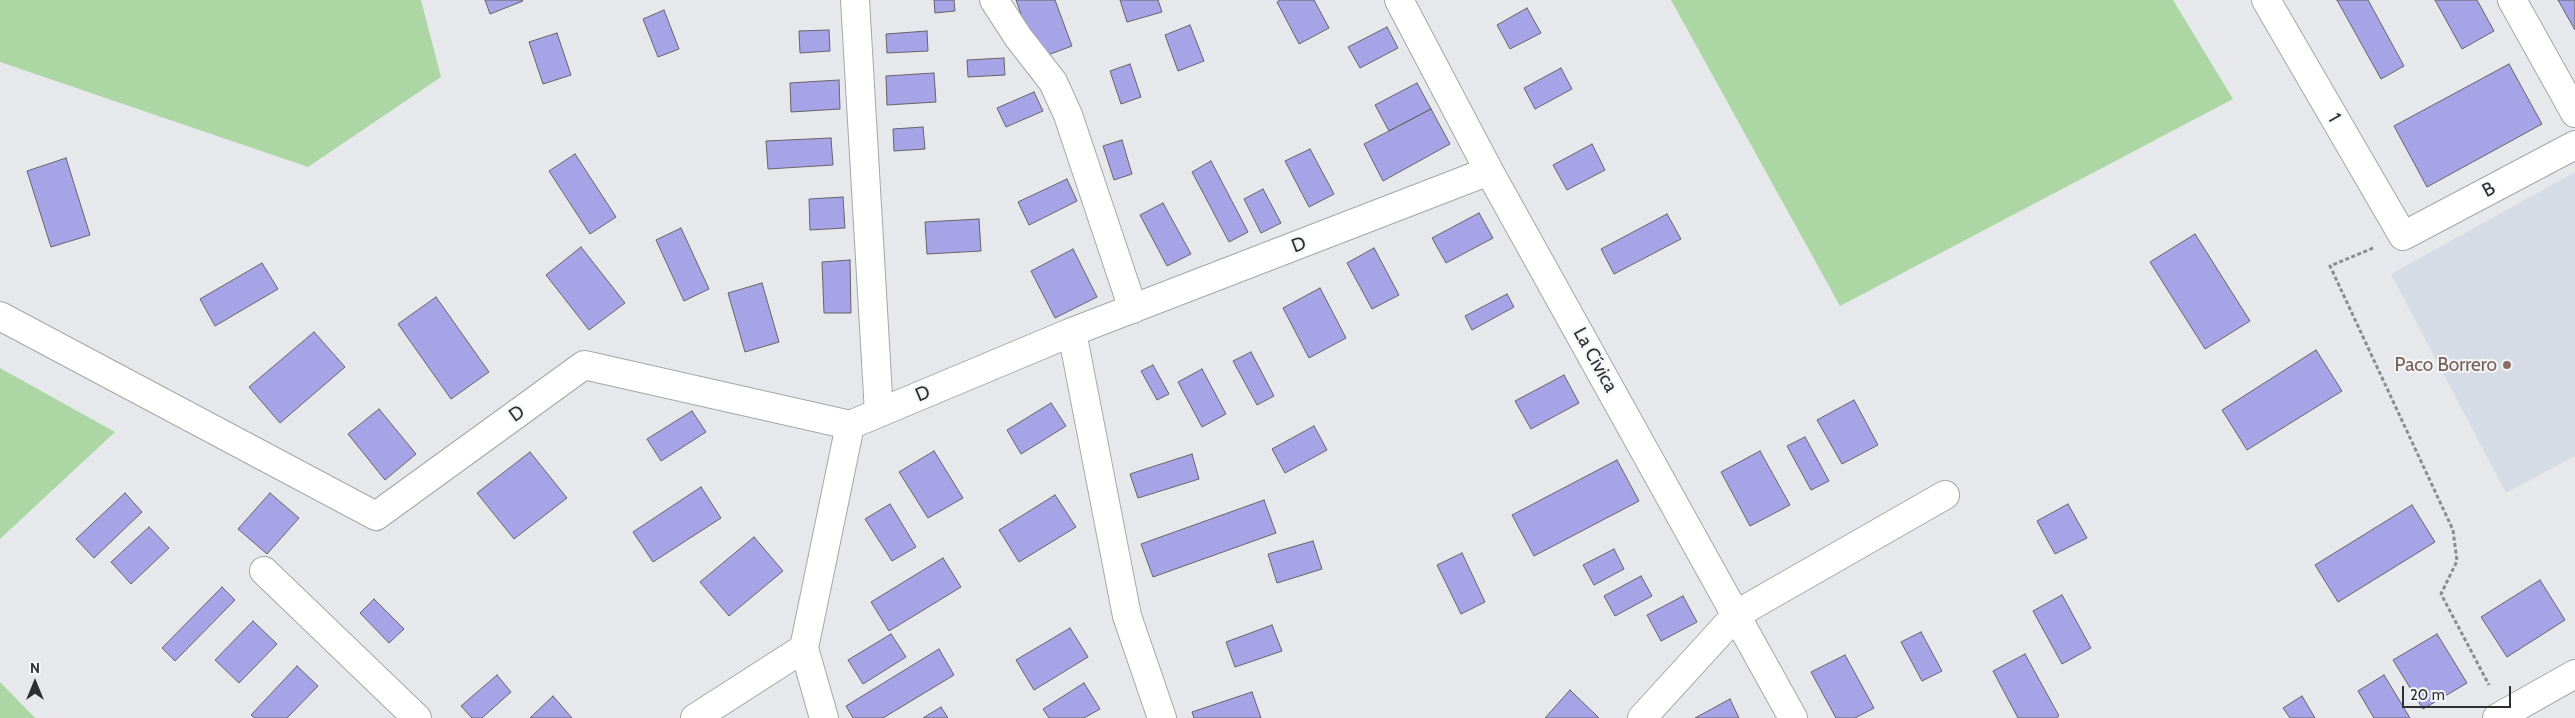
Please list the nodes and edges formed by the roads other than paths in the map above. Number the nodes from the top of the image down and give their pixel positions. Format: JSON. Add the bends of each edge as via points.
{"nodes":[{"id":1,"x":855,"y":0,"type":"edge"},
{"id":2,"x":994,"y":0,"type":"edge"},
{"id":3,"x":1399,"y":0,"type":"edge"},
{"id":4,"x":2266,"y":0,"type":"edge"},
{"id":5,"x":2512,"y":0,"type":"edge"},
{"id":6,"x":2575,"y":113,"type":"edge"},
{"id":7,"x":2575,"y":145,"type":"edge"},
{"id":8,"x":1489,"y":171,"type":"junction"},
{"id":9,"x":2403,"y":236,"type":"joint"},
{"id":10,"x":1133,"y":309,"type":"junction"},
{"id":11,"x":0,"y":316,"type":"edge"},
{"id":12,"x":1072,"y":332,"type":"junction"},
{"id":13,"x":879,"y":412,"type":"junction"},
{"id":14,"x":850,"y":425,"type":"junction"},
{"id":15,"x":1945,"y":495,"type":"dead end"},
{"id":16,"x":264,"y":571,"type":"dead end"},
{"id":17,"x":1737,"y":614,"type":"junction"},
{"id":18,"x":804,"y":648,"type":"junction"},
{"id":19,"x":2575,"y":674,"type":"edge"},
{"id":20,"x":2501,"y":716,"type":"edge"},
{"id":21,"x":417,"y":718,"type":"edge"},
{"id":22,"x":695,"y":718,"type":"edge"},
{"id":23,"x":824,"y":718,"type":"edge"},
{"id":24,"x":1162,"y":718,"type":"edge"},
{"id":25,"x":1642,"y":718,"type":"edge"},
{"id":26,"x":1794,"y":718,"type":"edge"}],
"edges":[{"from":1,"to":13,"type":"street"},
{"from":2,"to":10,"type":"street","via":[[1053,82],[1068,115]]},
{"from":3,"to":8,"type":"street","name":"La Cívica"},
{"from":4,"to":9,"type":"street","name":"1"},
{"from":5,"to":6,"type":"street"},
{"from":7,"to":9,"type":"street","name":"B"},
{"from":8,"to":10,"type":"street","name":"D"},
{"from":8,"to":17,"type":"street","name":"La Cívica"},
{"from":10,"to":12,"type":"street","name":"D"},
{"from":11,"to":14,"type":"street","name":"D","via":[[376,516],[584,365]]},
{"from":12,"to":13,"type":"street","name":"D"},
{"from":12,"to":24,"type":"street","via":[[1127,616]]},
{"from":13,"to":14,"type":"street","name":"D"},
{"from":14,"to":18,"type":"street"},
{"from":15,"to":17,"type":"street"},
{"from":16,"to":21,"type":"street"},
{"from":17,"to":25,"type":"street"},
{"from":17,"to":26,"type":"street","name":"La Cívica"},
{"from":18,"to":22,"type":"street"},
{"from":18,"to":23,"type":"street"},
{"from":19,"to":20,"type":"street"}]}
